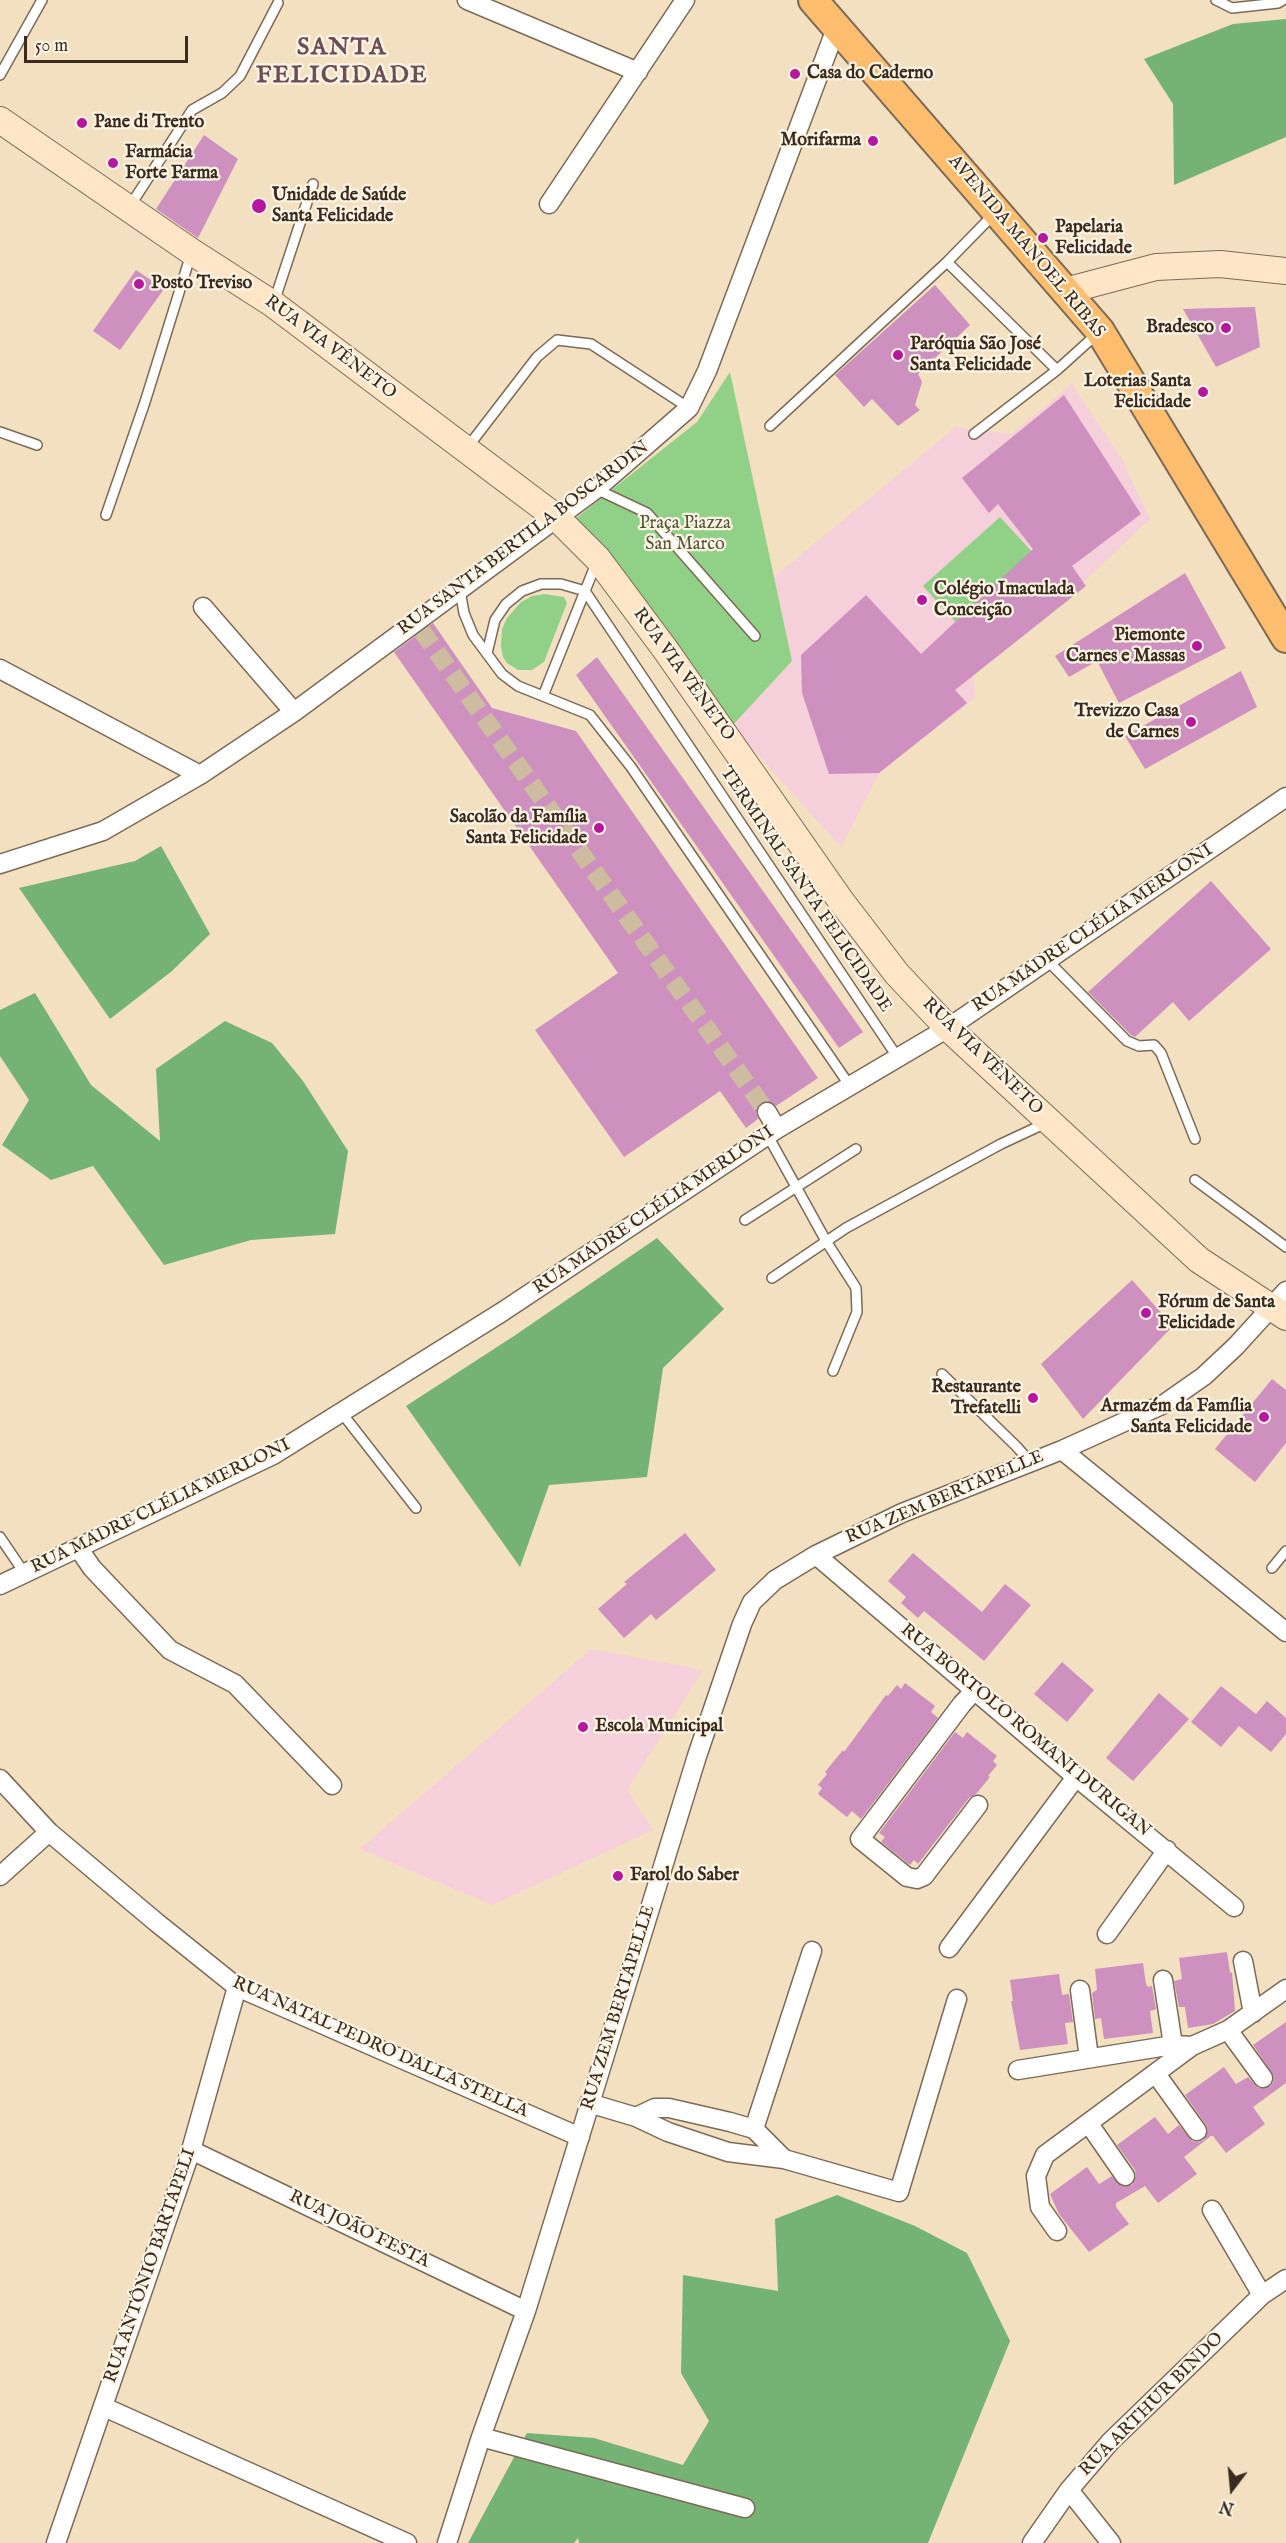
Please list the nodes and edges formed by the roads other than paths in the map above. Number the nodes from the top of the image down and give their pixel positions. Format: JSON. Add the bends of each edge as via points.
{"nodes":[{"id":1,"x":42,"y":0,"type":"edge"},
{"id":2,"x":467,"y":0,"type":"edge"},
{"id":3,"x":685,"y":0,"type":"edge"},
{"id":4,"x":813,"y":0,"type":"edge"},
{"id":5,"x":1216,"y":0,"type":"edge"},
{"id":6,"x":1283,"y":0,"type":"edge"},
{"id":7,"x":278,"y":3,"type":"dead end"},
{"id":8,"x":837,"y":26,"type":"junction"},
{"id":9,"x":638,"y":72,"type":"junction"},
{"id":10,"x":0,"y":75,"type":"edge"},
{"id":11,"x":0,"y":120,"type":"edge"},
{"id":12,"x":313,"y":184,"type":"dead end"},
{"id":13,"x":549,"y":204,"type":"dead end"},
{"id":14,"x":129,"y":208,"type":"junction"},
{"id":15,"x":996,"y":212,"type":"junction"},
{"id":16,"x":192,"y":252,"type":"junction"},
{"id":17,"x":947,"y":262,"type":"junction"},
{"id":18,"x":1284,"y":268,"type":"edge"},
{"id":19,"x":1065,"y":291,"type":"junction"},
{"id":20,"x":273,"y":304,"type":"junction"},
{"id":21,"x":1100,"y":331,"type":"junction"},
{"id":22,"x":1057,"y":370,"type":"junction"},
{"id":23,"x":688,"y":408,"type":"junction"},
{"id":24,"x":770,"y":426,"type":"dead end"},
{"id":25,"x":0,"y":432,"type":"edge"},
{"id":26,"x":974,"y":434,"type":"dead end"},
{"id":27,"x":37,"y":445,"type":"dead end"},
{"id":28,"x":466,"y":450,"type":"junction"},
{"id":29,"x":596,"y":489,"type":"junction"},
{"id":30,"x":106,"y":515,"type":"dead end"},
{"id":31,"x":557,"y":518,"type":"junction"},
{"id":32,"x":597,"y":559,"type":"junction"},
{"id":33,"x":460,"y":590,"type":"junction"},
{"id":34,"x":585,"y":591,"type":"junction"},
{"id":35,"x":203,"y":607,"type":"dead end"},
{"id":36,"x":755,"y":636,"type":"dead end"},
{"id":37,"x":1286,"y":638,"type":"edge"},
{"id":38,"x":487,"y":653,"type":"junction"},
{"id":39,"x":0,"y":669,"type":"edge"},
{"id":40,"x":543,"y":696,"type":"junction"},
{"id":41,"x":294,"y":712,"type":"junction"},
{"id":42,"x":200,"y":775,"type":"junction"},
{"id":43,"x":1286,"y":797,"type":"edge"},
{"id":44,"x":0,"y":864,"type":"edge"},
{"id":45,"x":1047,"y":960,"type":"junction"},
{"id":46,"x":948,"y":1028,"type":"junction"},
{"id":47,"x":898,"y":1058,"type":"junction"},
{"id":48,"x":850,"y":1086,"type":"junction"},
{"id":49,"x":767,"y":1112,"type":"tunnel mouth"},
{"id":50,"x":1049,"y":1122,"type":"junction"},
{"id":51,"x":773,"y":1132,"type":"junction"},
{"id":52,"x":1195,"y":1139,"type":"dead end"},
{"id":53,"x":856,"y":1149,"type":"dead end"},
{"id":54,"x":1194,"y":1180,"type":"dead end"},
{"id":55,"x":796,"y":1187,"type":"junction"},
{"id":56,"x":745,"y":1220,"type":"dead end"},
{"id":57,"x":826,"y":1240,"type":"junction"},
{"id":58,"x":1286,"y":1247,"type":"edge"},
{"id":59,"x":772,"y":1278,"type":"dead end"},
{"id":60,"x":1281,"y":1306,"type":"edge"},
{"id":61,"x":833,"y":1371,"type":"dead end"},
{"id":62,"x":942,"y":1374,"type":"dead end"},
{"id":63,"x":341,"y":1412,"type":"junction"},
{"id":64,"x":1062,"y":1450,"type":"junction"},
{"id":65,"x":1030,"y":1462,"type":"junction"},
{"id":66,"x":416,"y":1508,"type":"dead end"},
{"id":67,"x":0,"y":1536,"type":"edge"},
{"id":68,"x":79,"y":1549,"type":"junction"},
{"id":69,"x":1286,"y":1551,"type":"edge"},
{"id":70,"x":816,"y":1555,"type":"junction"},
{"id":71,"x":1272,"y":1568,"type":"dead end"},
{"id":72,"x":25,"y":1574,"type":"junction"},
{"id":73,"x":0,"y":1585,"type":"edge"},
{"id":74,"x":1286,"y":1632,"type":"edge"},
{"id":75,"x":975,"y":1690,"type":"junction"},
{"id":76,"x":1076,"y":1777,"type":"junction"},
{"id":77,"x":0,"y":1779,"type":"edge"},
{"id":78,"x":332,"y":1785,"type":"dead end"},
{"id":79,"x":978,"y":1805,"type":"dead end"},
{"id":80,"x":49,"y":1832,"type":"junction"},
{"id":81,"x":1167,"y":1850,"type":"junction"},
{"id":82,"x":0,"y":1876,"type":"edge"},
{"id":83,"x":1234,"y":1908,"type":"dead end"},
{"id":84,"x":1107,"y":1934,"type":"dead end"},
{"id":85,"x":949,"y":1948,"type":"dead end"},
{"id":86,"x":812,"y":1951,"type":"dead end"},
{"id":87,"x":1243,"y":1961,"type":"dead end"},
{"id":88,"x":1163,"y":1980,"type":"dead end"},
{"id":89,"x":237,"y":1986,"type":"junction"},
{"id":90,"x":1286,"y":1989,"type":"edge"},
{"id":91,"x":1080,"y":1990,"type":"dead end"},
{"id":92,"x":957,"y":1999,"type":"dead end"},
{"id":93,"x":1253,"y":2013,"type":"junction"},
{"id":94,"x":1228,"y":2030,"type":"junction"},
{"id":95,"x":1173,"y":2045,"type":"junction"},
{"id":96,"x":1192,"y":2046,"type":"junction"},
{"id":97,"x":1089,"y":2058,"type":"junction"},
{"id":98,"x":1018,"y":2070,"type":"dead end"},
{"id":99,"x":1156,"y":2074,"type":"junction"},
{"id":100,"x":1263,"y":2078,"type":"dead end"},
{"id":101,"x":590,"y":2103,"type":"junction"},
{"id":102,"x":636,"y":2117,"type":"junction"},
{"id":103,"x":1089,"y":2124,"type":"junction"},
{"id":104,"x":754,"y":2129,"type":"junction"},
{"id":105,"x":1197,"y":2132,"type":"dead end"},
{"id":106,"x":580,"y":2138,"type":"junction"},
{"id":107,"x":191,"y":2150,"type":"junction"},
{"id":108,"x":784,"y":2159,"type":"junction"},
{"id":109,"x":1125,"y":2175,"type":"dead end"},
{"id":110,"x":1212,"y":2210,"type":"dead end"},
{"id":111,"x":1057,"y":2231,"type":"dead end"},
{"id":112,"x":1286,"y":2279,"type":"edge"},
{"id":113,"x":1262,"y":2295,"type":"junction"},
{"id":114,"x":526,"y":2310,"type":"junction"},
{"id":115,"x":104,"y":2407,"type":"junction"},
{"id":116,"x":481,"y":2437,"type":"junction"},
{"id":117,"x":1069,"y":2490,"type":"junction"},
{"id":118,"x":745,"y":2508,"type":"dead end"},
{"id":119,"x":56,"y":2543,"type":"edge"},
{"id":120,"x":407,"y":2543,"type":"edge"},
{"id":121,"x":447,"y":2543,"type":"edge"},
{"id":122,"x":1032,"y":2543,"type":"edge"},
{"id":123,"x":1111,"y":2543,"type":"edge"}],
"edges":[{"from":1,"to":10,"type":"lane"},
{"from":2,"to":9,"type":"street"},
{"from":3,"to":9,"type":"street"},
{"from":4,"to":8,"type":"main road","name":"AVENIDA MANOEL RIBAS"},
{"from":5,"to":6,"type":"lane","via":[[1232,8]]},
{"from":7,"to":14,"type":"lane","via":[[240,76],[222,93],[192,110]]},
{"from":8,"to":15,"type":"main road","name":"AVENIDA MANOEL RIBAS"},
{"from":8,"to":23,"type":"street","name":"RUA SANTA BERTILA BOSCARDIN","via":[[707,371]]},
{"from":9,"to":13,"type":"street"},
{"from":11,"to":14,"type":"main road","name":"RUA VIA VÊNETO"},
{"from":12,"to":20,"type":"lane"},
{"from":14,"to":16,"type":"main road","name":"RUA VIA VÊNETO"},
{"from":15,"to":17,"type":"lane"},
{"from":15,"to":19,"type":"main road","name":"AVENIDA MANOEL RIBAS"},
{"from":16,"to":20,"type":"main road","name":"RUA VIA VÊNETO"},
{"from":16,"to":30,"type":"lane"},
{"from":17,"to":22,"type":"lane"},
{"from":17,"to":24,"type":"lane"},
{"from":18,"to":19,"type":"main road","via":[[1220,264],[1156,267]]},
{"from":19,"to":21,"type":"main road","name":"AVENIDA MANOEL RIBAS"},
{"from":20,"to":28,"type":"main road","name":"RUA VIA VÊNETO"},
{"from":21,"to":22,"type":"lane"},
{"from":21,"to":37,"type":"main road","name":"AVENIDA MANOEL RIBAS"},
{"from":22,"to":26,"type":"lane"},
{"from":23,"to":28,"type":"lane","via":[[591,344],[557,340],[537,357]]},
{"from":23,"to":29,"type":"street","name":"RUA SANTA BERTILA BOSCARDIN"},
{"from":25,"to":27,"type":"lane"},
{"from":28,"to":31,"type":"main road","name":"RUA VIA VÊNETO"},
{"from":29,"to":31,"type":"street","name":"RUA SANTA BERTILA BOSCARDIN"},
{"from":29,"to":36,"type":"lane","via":[[647,513]]},
{"from":31,"to":32,"type":"main road","name":"RUA VIA VÊNETO"},
{"from":31,"to":33,"type":"street","name":"RUA SANTA BERTILA BOSCARDIN"},
{"from":32,"to":34,"type":"lane"},
{"from":32,"to":46,"type":"main road","name":"RUA VIA VÊNETO","via":[[678,667],[841,901],[897,974]]},
{"from":33,"to":38,"type":"lane","via":[[473,634]]},
{"from":33,"to":41,"type":"street","name":"RUA SANTA BERTILA BOSCARDIN","via":[[419,626]]},
{"from":34,"to":38,"type":"lane","via":[[561,584],[541,584],[522,591],[495,620]]},
{"from":34,"to":40,"type":"lane"},
{"from":34,"to":47,"type":"lane","name":"TERMINAL SANTA FELICIDADE"},
{"from":35,"to":41,"type":"street"},
{"from":38,"to":40,"type":"lane","via":[[510,681]]},
{"from":39,"to":42,"type":"street"},
{"from":40,"to":48,"type":"lane","via":[[590,715],[631,767]]},
{"from":41,"to":42,"type":"street","name":"RUA SANTA BERTILA BOSCARDIN"},
{"from":42,"to":44,"type":"street","name":"RUA SANTA BERTILA BOSCARDIN","via":[[104,831]]},
{"from":43,"to":45,"type":"street","name":"RUA MADRE CLÉLIA MERLONI"},
{"from":45,"to":46,"type":"street","name":"RUA MADRE CLÉLIA MERLONI"},
{"from":45,"to":52,"type":"lane","via":[[1127,1041],[1139,1046],[1154,1045],[1161,1053]]},
{"from":46,"to":47,"type":"street","name":"RUA MADRE CLÉLIA MERLONI"},
{"from":46,"to":50,"type":"main road","name":"RUA VIA VÊNETO"},
{"from":47,"to":48,"type":"street","name":"RUA MADRE CLÉLIA MERLONI"},
{"from":48,"to":51,"type":"street","name":"RUA MADRE CLÉLIA MERLONI"},
{"from":49,"to":51,"type":"street"},
{"from":50,"to":57,"type":"lane","via":[[1000,1144]]},
{"from":50,"to":60,"type":"main road","name":"RUA VIA VÊNETO","via":[[1199,1260]]},
{"from":51,"to":55,"type":"lane"},
{"from":51,"to":63,"type":"street","name":"RUA MADRE CLÉLIA MERLONI","via":[[502,1312]]},
{"from":53,"to":55,"type":"lane"},
{"from":54,"to":58,"type":"lane"},
{"from":55,"to":56,"type":"lane"},
{"from":55,"to":57,"type":"lane"},
{"from":57,"to":59,"type":"lane"},
{"from":57,"to":61,"type":"lane","via":[[856,1288],[856,1312]]},
{"from":60,"to":64,"type":"street","name":"RUA ZEM BERTAPELLE","via":[[1203,1376],[1164,1404]]},
{"from":62,"to":65,"type":"lane"},
{"from":63,"to":66,"type":"lane"},
{"from":63,"to":68,"type":"street","name":"RUA MADRE CLÉLIA MERLONI","via":[[273,1455]]},
{"from":64,"to":65,"type":"street","name":"RUA ZEM BERTAPELLE"},
{"from":64,"to":74,"type":"street"},
{"from":65,"to":70,"type":"street","name":"RUA ZEM BERTAPELLE","via":[[902,1513]]},
{"from":67,"to":72,"type":"lane"},
{"from":68,"to":72,"type":"street","name":"RUA MADRE CLÉLIA MERLONI"},
{"from":68,"to":78,"type":"street","via":[[92,1568],[170,1650],[235,1684]]},
{"from":69,"to":71,"type":"lane"},
{"from":70,"to":75,"type":"street","name":"RUA BORTOLO ROMANI DURIGAN"},
{"from":70,"to":101,"type":"street","name":"RUA ZEM BERTAPELLE","via":[[775,1580],[753,1602],[742,1624]]},
{"from":72,"to":73,"type":"street","name":"RUA MADRE CLÉLIA MERLONI"},
{"from":75,"to":76,"type":"street","name":"RUA BORTOLO ROMANI DURIGAN"},
{"from":75,"to":79,"type":"street","via":[[860,1839],[907,1877],[917,1879],[924,1876]]},
{"from":76,"to":81,"type":"street","name":"RUA BORTOLO ROMANI DURIGAN"},
{"from":76,"to":85,"type":"street"},
{"from":77,"to":80,"type":"street","name":"RUA NATAL PEDRO DALLA STELLA"},
{"from":80,"to":82,"type":"street"},
{"from":80,"to":89,"type":"street","name":"RUA NATAL PEDRO DALLA STELLA"},
{"from":81,"to":83,"type":"street","name":"RUA BORTOLO ROMANI DURIGAN"},
{"from":81,"to":84,"type":"street"},
{"from":86,"to":104,"type":"street"},
{"from":87,"to":93,"type":"street"},
{"from":88,"to":95,"type":"street"},
{"from":89,"to":106,"type":"street","name":"RUA NATAL PEDRO DALLA STELLA"},
{"from":89,"to":107,"type":"street","name":"RUA ANTÔNIO BARTAPELI"},
{"from":90,"to":93,"type":"street"},
{"from":91,"to":97,"type":"street"},
{"from":92,"to":108,"type":"street","via":[[899,2192]]},
{"from":93,"to":94,"type":"street"},
{"from":94,"to":96,"type":"street"},
{"from":94,"to":100,"type":"street"},
{"from":95,"to":96,"type":"street"},
{"from":95,"to":97,"type":"street"},
{"from":96,"to":99,"type":"street"},
{"from":97,"to":98,"type":"street"},
{"from":99,"to":103,"type":"street"},
{"from":99,"to":105,"type":"street"},
{"from":101,"to":102,"type":"street"},
{"from":101,"to":106,"type":"street","name":"RUA ZEM BERTAPELLE"},
{"from":102,"to":104,"type":"street","via":[[655,2108],[669,2108]]},
{"from":102,"to":108,"type":"street","via":[[728,2152]]},
{"from":103,"to":109,"type":"street"},
{"from":103,"to":111,"type":"street","via":[[1045,2155],[1036,2176],[1040,2207]]},
{"from":104,"to":108,"type":"street"},
{"from":106,"to":114,"type":"street","name":"RUA ZEM BERTAPELLE"},
{"from":107,"to":114,"type":"street","name":"RUA JOÃO FESTA"},
{"from":107,"to":115,"type":"street","name":"RUA ANTÔNIO BARTAPELI"},
{"from":110,"to":113,"type":"street"},
{"from":112,"to":113,"type":"street","name":"RUA ARTHUR BINDO"},
{"from":113,"to":117,"type":"street","name":"RUA ARTHUR BINDO","via":[[1110,2442]]},
{"from":114,"to":116,"type":"street","name":"RUA ZEM BERTAPELLE"},
{"from":115,"to":119,"type":"street","name":"RUA ANTÔNIO BARTAPELI"},
{"from":115,"to":120,"type":"street"},
{"from":116,"to":118,"type":"street"},
{"from":116,"to":121,"type":"street","name":"RUA ZEM BERTAPELLE"},
{"from":117,"to":122,"type":"street","name":"RUA ARTHUR BINDO"},
{"from":117,"to":123,"type":"street"}]}
